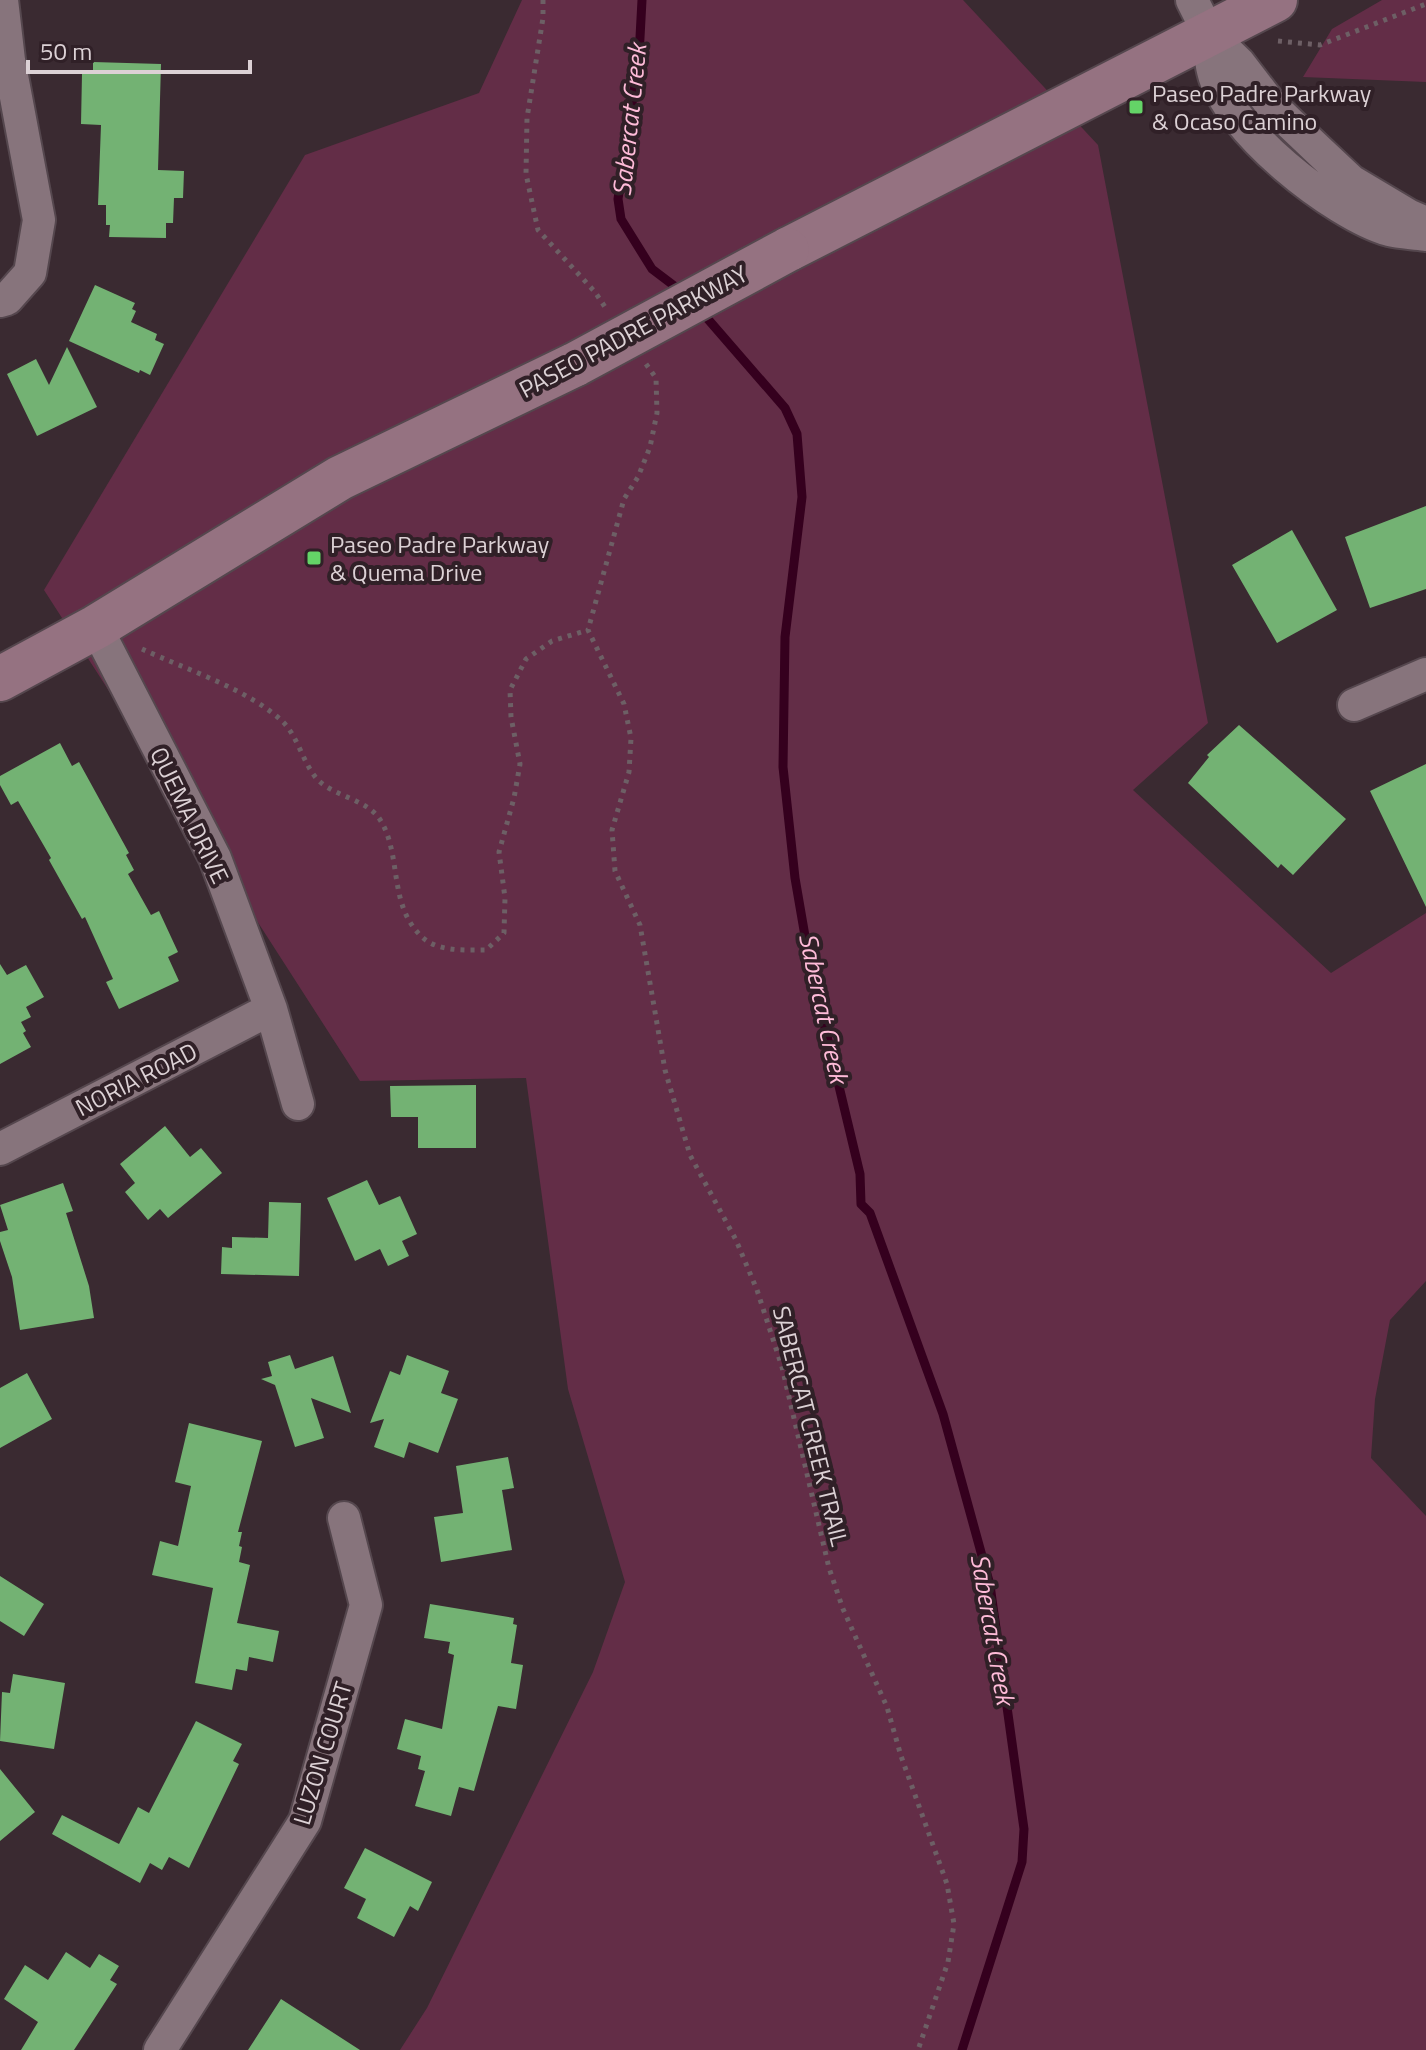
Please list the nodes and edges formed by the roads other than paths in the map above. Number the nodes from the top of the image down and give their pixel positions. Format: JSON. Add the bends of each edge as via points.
{"nodes":[{"id":1,"x":2,"y":0,"type":"edge"},
{"id":2,"x":1201,"y":17,"type":"edge"},
{"id":3,"x":1274,"y":20,"type":"edge"},
{"id":4,"x":1426,"y":223,"type":"edge"},
{"id":5,"x":1426,"y":235,"type":"edge"},
{"id":6,"x":0,"y":301,"type":"edge"},
{"id":7,"x":96,"y":627,"type":"junction"},
{"id":8,"x":1426,"y":674,"type":"edge"},
{"id":9,"x":0,"y":679,"type":"edge"},
{"id":10,"x":1354,"y":705,"type":"dead end"},
{"id":11,"x":271,"y":1009,"type":"junction"},
{"id":12,"x":298,"y":1104,"type":"dead end"},
{"id":13,"x":0,"y":1149,"type":"edge"},
{"id":14,"x":344,"y":1518,"type":"dead end"},
{"id":15,"x":160,"y":2050,"type":"edge"}],
"edges":[{"from":1,"to":6,"type":"street","via":[[39,220],[30,273]]},
{"from":2,"to":3,"type":"main road","name":"PASEO PADRE PARKWAY"},
{"from":2,"to":4,"type":"street","via":[[1272,106],[1351,181]]},
{"from":2,"to":5,"type":"street","via":[[1213,74],[1232,110],[1271,154],[1353,214],[1389,230]]},
{"from":2,"to":7,"type":"main road","name":"PASEO PADRE PARKWAY","bridge":true,"via":[[576,364],[340,478]]},
{"from":7,"to":9,"type":"main road","name":"PASEO PADRE PARKWAY"},
{"from":7,"to":11,"type":"street","name":"QUEMA DRIVE","via":[[215,858]]},
{"from":8,"to":10,"type":"street"},
{"from":11,"to":12,"type":"street","name":"QUEMA DRIVE"},
{"from":11,"to":13,"type":"street","name":"NORIA ROAD"},
{"from":14,"to":15,"type":"street","name":"LUZON COURT","via":[[366,1605],[305,1821]]}]}
